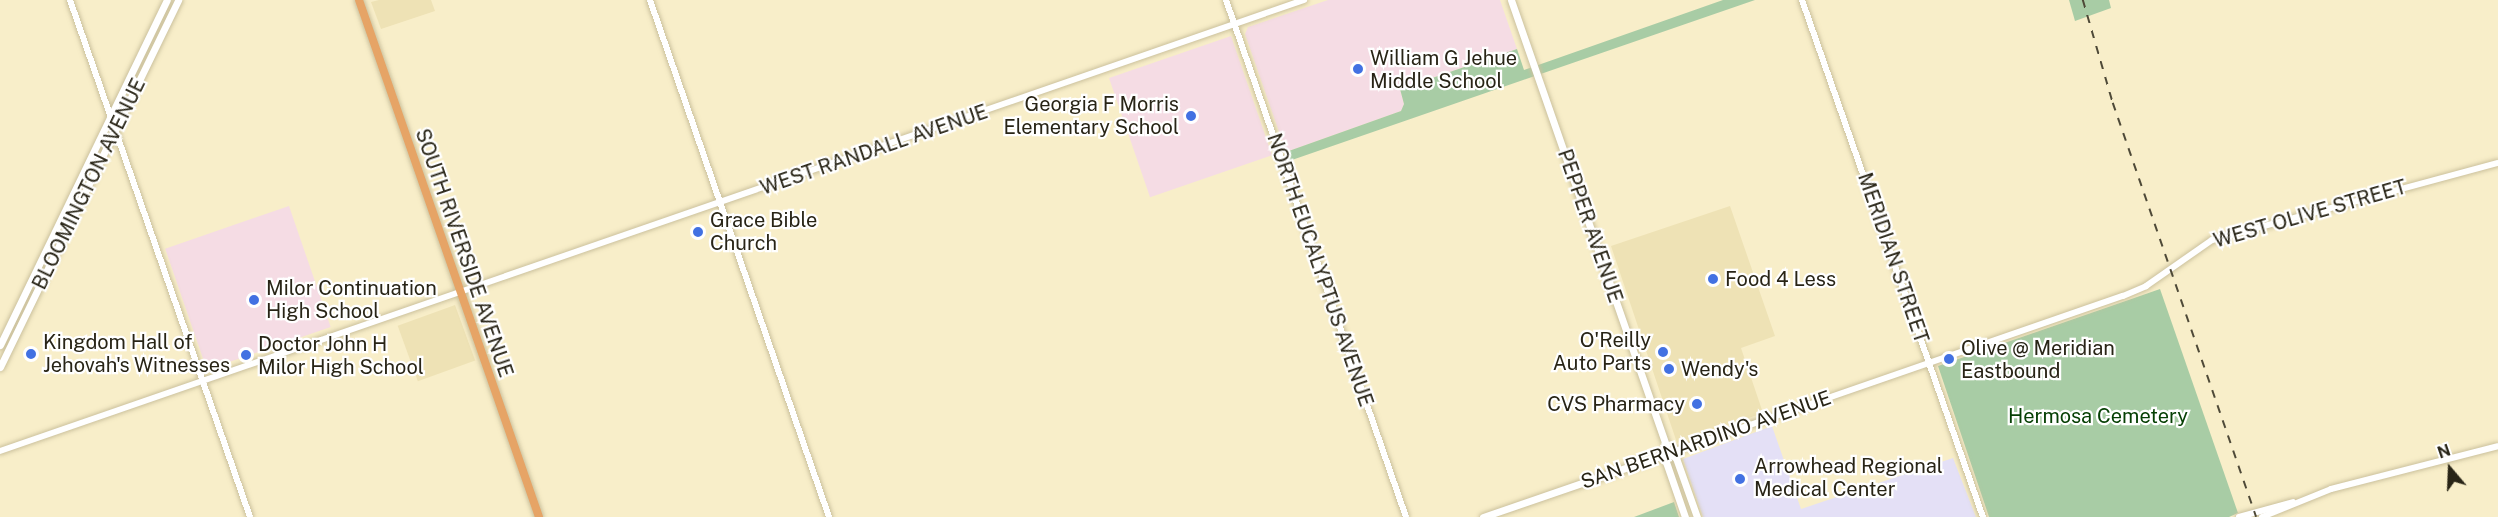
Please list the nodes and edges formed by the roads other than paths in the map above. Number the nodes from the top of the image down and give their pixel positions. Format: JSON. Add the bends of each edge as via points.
{"nodes":[{"id":1,"x":70,"y":0,"type":"edge"},
{"id":2,"x":167,"y":0,"type":"edge"},
{"id":3,"x":178,"y":0,"type":"edge"},
{"id":4,"x":359,"y":0,"type":"edge"},
{"id":5,"x":650,"y":0,"type":"edge"},
{"id":6,"x":1226,"y":0,"type":"edge"},
{"id":7,"x":1304,"y":0,"type":"edge"},
{"id":8,"x":1511,"y":0,"type":"edge"},
{"id":9,"x":1802,"y":0,"type":"edge"},
{"id":10,"x":1235,"y":24,"type":"junction"},
{"id":11,"x":111,"y":116,"type":"junction"},
{"id":12,"x":116,"y":129,"type":"junction"},
{"id":13,"x":2498,"y":162,"type":"edge"},
{"id":14,"x":719,"y":202,"type":"junction"},
{"id":15,"x":461,"y":293,"type":"junction"},
{"id":16,"x":0,"y":345,"type":"edge"},
{"id":17,"x":1929,"y":362,"type":"junction"},
{"id":18,"x":0,"y":367,"type":"edge"},
{"id":19,"x":204,"y":381,"type":"junction"},
{"id":20,"x":2498,"y":446,"type":"edge"},
{"id":21,"x":0,"y":451,"type":"edge"},
{"id":22,"x":1669,"y":453,"type":"junction"},
{"id":23,"x":2294,"y":502,"type":"junction"},
{"id":24,"x":250,"y":517,"type":"edge"},
{"id":25,"x":539,"y":517,"type":"edge"},
{"id":26,"x":829,"y":517,"type":"edge"},
{"id":27,"x":1406,"y":517,"type":"edge"},
{"id":28,"x":1483,"y":517,"type":"edge"},
{"id":29,"x":1685,"y":517,"type":"edge"},
{"id":30,"x":1697,"y":517,"type":"edge"},
{"id":31,"x":1983,"y":517,"type":"edge"},
{"id":32,"x":2239,"y":517,"type":"edge"},
{"id":33,"x":2262,"y":517,"type":"edge"}],
"edges":[{"from":1,"to":11,"type":"street"},
{"from":2,"to":11,"type":"main road","name":"BLOOMINGTON AVENUE"},
{"from":3,"to":12,"type":"main road","name":"BLOOMINGTON AVENUE"},
{"from":4,"to":15,"type":"main road","name":"SOUTH RIVERSIDE AVENUE"},
{"from":5,"to":14,"type":"street"},
{"from":6,"to":10,"type":"street","name":"NORTH EUCALYPTUS AVENUE"},
{"from":7,"to":10,"type":"street","name":"WEST RANDALL AVENUE"},
{"from":8,"to":22,"type":"main road","name":"PEPPER AVENUE"},
{"from":9,"to":17,"type":"street","name":"MERIDIAN STREET"},
{"from":10,"to":14,"type":"street","name":"WEST RANDALL AVENUE"},
{"from":10,"to":27,"type":"street","name":"NORTH EUCALYPTUS AVENUE"},
{"from":11,"to":12,"type":"street"},
{"from":11,"to":16,"type":"main road","name":"BLOOMINGTON AVENUE"},
{"from":12,"to":18,"type":"main road","name":"BLOOMINGTON AVENUE"},
{"from":12,"to":19,"type":"street"},
{"from":13,"to":17,"type":"street","name":"WEST OLIVE STREET","via":[[2212,240],[2137,290]]},
{"from":14,"to":15,"type":"street","name":"WEST RANDALL AVENUE"},
{"from":14,"to":26,"type":"street"},
{"from":15,"to":19,"type":"street","name":"WEST RANDALL AVENUE"},
{"from":15,"to":25,"type":"main road","name":"SOUTH RIVERSIDE AVENUE"},
{"from":17,"to":22,"type":"street","name":"SAN BERNARDINO AVENUE"},
{"from":17,"to":31,"type":"street","name":"MERIDIAN STREET"},
{"from":19,"to":21,"type":"street","name":"WEST RANDALL AVENUE"},
{"from":19,"to":24,"type":"street"},
{"from":20,"to":23,"type":"street"},
{"from":22,"to":28,"type":"main road","name":"SAN BERNARDINO AVENUE"},
{"from":22,"to":29,"type":"main road","name":"PEPPER AVENUE","via":[[1666,462]]},
{"from":22,"to":30,"type":"main road","name":"PEPPER AVENUE","via":[[1676,458]]},
{"from":23,"to":32,"type":"street"},
{"from":23,"to":33,"type":"street"}]}
